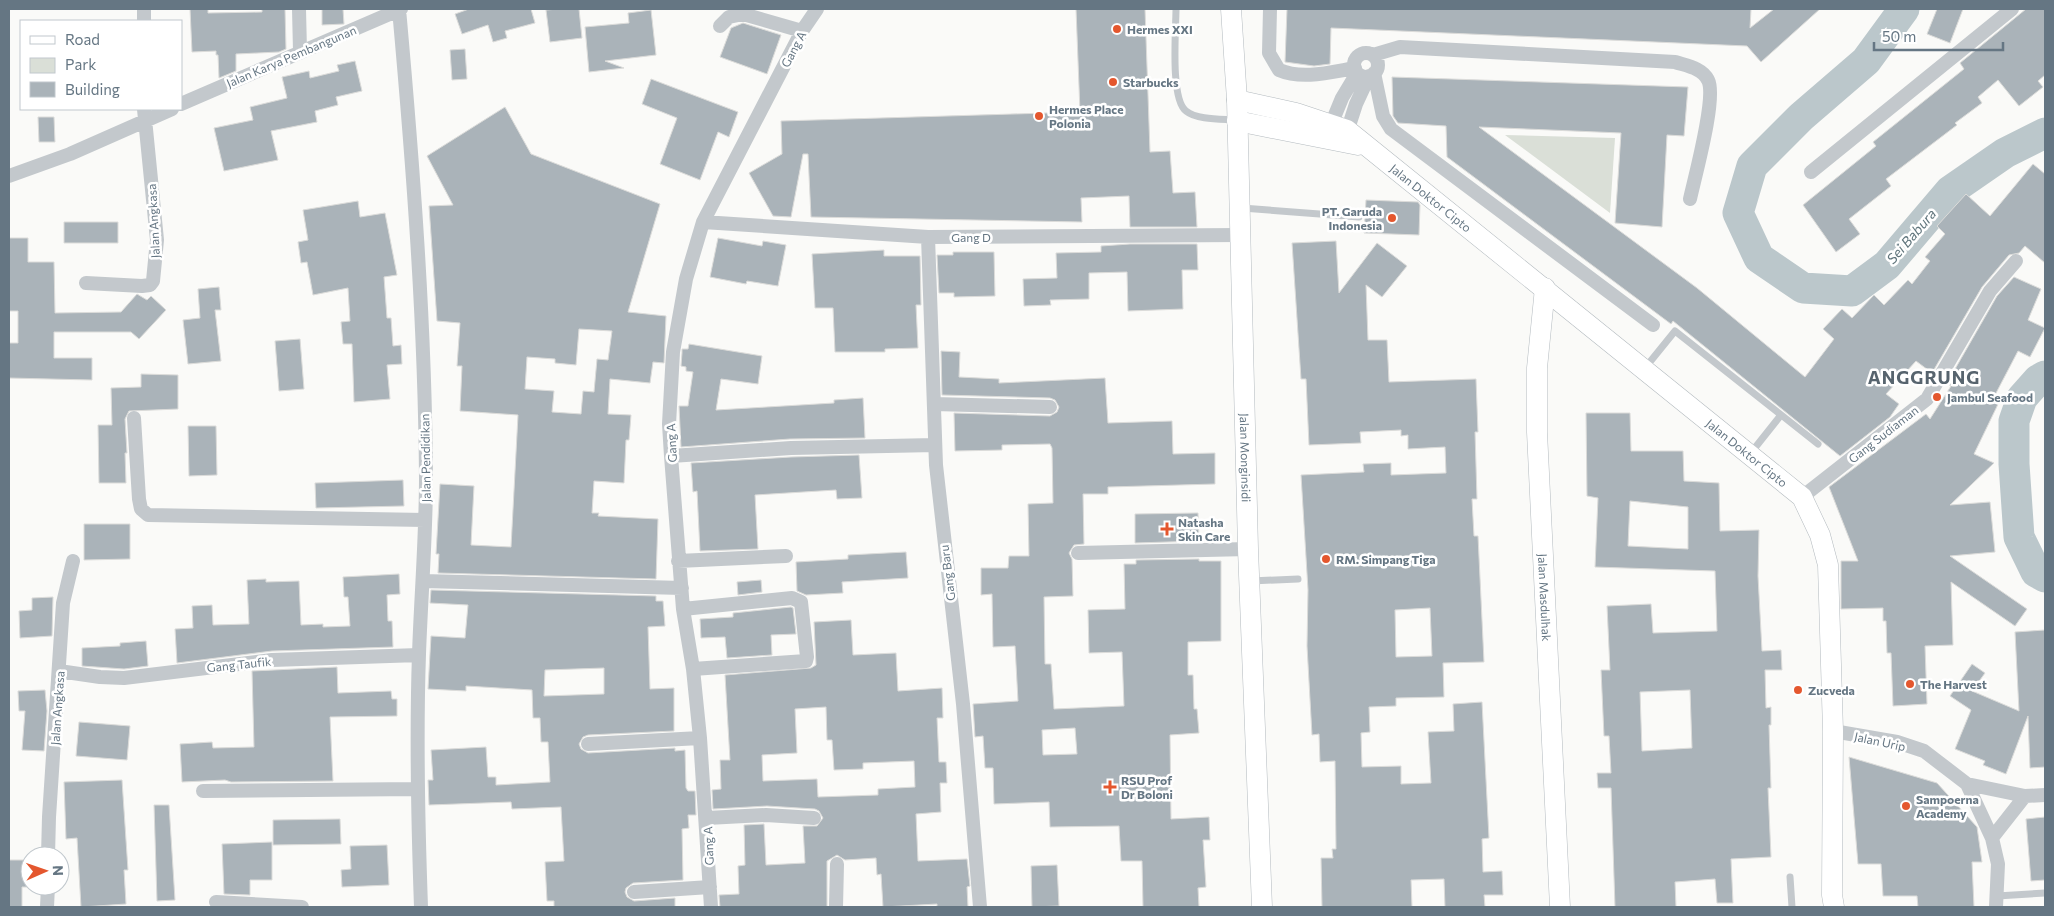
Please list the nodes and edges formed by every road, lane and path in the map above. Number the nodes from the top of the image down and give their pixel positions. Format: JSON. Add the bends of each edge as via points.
{"nodes":[{"id":1,"x":300,"y":9,"type":"edge"},
{"id":2,"x":400,"y":9,"type":"edge"},
{"id":3,"x":817,"y":9,"type":"edge"},
{"id":4,"x":1176,"y":9,"type":"edge"},
{"id":5,"x":1230,"y":9,"type":"edge"},
{"id":6,"x":1270,"y":9,"type":"edge"},
{"id":7,"x":2012,"y":9,"type":"edge"},
{"id":8,"x":720,"y":26,"type":"dead end"},
{"id":9,"x":802,"y":31,"type":"junction"},
{"id":10,"x":300,"y":51,"type":"junction"},
{"id":11,"x":1373,"y":55,"type":"junction"},
{"id":12,"x":1364,"y":73,"type":"junction"},
{"id":13,"x":1237,"y":100,"type":"junction"},
{"id":14,"x":182,"y":104,"type":"edge"},
{"id":15,"x":167,"y":110,"type":"edge"},
{"id":16,"x":144,"y":115,"type":"edge"},
{"id":17,"x":1237,"y":121,"type":"junction"},
{"id":18,"x":1337,"y":133,"type":"junction"},
{"id":19,"x":1811,"y":172,"type":"dead end"},
{"id":20,"x":9,"y":176,"type":"edge"},
{"id":21,"x":1690,"y":199,"type":"dead end"},
{"id":22,"x":1239,"y":208,"type":"junction"},
{"id":23,"x":1359,"y":217,"type":"dead end"},
{"id":24,"x":703,"y":222,"type":"junction"},
{"id":25,"x":1240,"y":235,"type":"junction"},
{"id":26,"x":928,"y":237,"type":"junction"},
{"id":27,"x":2016,"y":261,"type":"dead end"},
{"id":28,"x":86,"y":283,"type":"dead end"},
{"id":29,"x":1545,"y":288,"type":"junction"},
{"id":30,"x":1653,"y":325,"type":"dead end"},
{"id":31,"x":1644,"y":368,"type":"junction"},
{"id":32,"x":934,"y":404,"type":"junction"},
{"id":33,"x":1050,"y":407,"type":"dead end"},
{"id":34,"x":1782,"y":415,"type":"junction"},
{"id":35,"x":134,"y":418,"type":"dead end"},
{"id":36,"x":1818,"y":444,"type":"dead end"},
{"id":37,"x":935,"y":445,"type":"junction"},
{"id":38,"x":1750,"y":454,"type":"junction"},
{"id":39,"x":671,"y":456,"type":"junction"},
{"id":40,"x":1802,"y":497,"type":"junction"},
{"id":41,"x":425,"y":520,"type":"junction"},
{"id":42,"x":1248,"y":550,"type":"junction"},
{"id":43,"x":1078,"y":552,"type":"dead end"},
{"id":44,"x":786,"y":556,"type":"dead end"},
{"id":45,"x":72,"y":561,"type":"dead end"},
{"id":46,"x":678,"y":561,"type":"junction"},
{"id":47,"x":1298,"y":579,"type":"dead end"},
{"id":48,"x":423,"y":581,"type":"junction"},
{"id":49,"x":1250,"y":581,"type":"junction"},
{"id":50,"x":682,"y":588,"type":"junction"},
{"id":51,"x":683,"y":609,"type":"junction"},
{"id":52,"x":419,"y":655,"type":"junction"},
{"id":53,"x":693,"y":669,"type":"junction"},
{"id":54,"x":59,"y":671,"type":"junction"},
{"id":55,"x":1833,"y":731,"type":"junction"},
{"id":56,"x":700,"y":738,"type":"junction"},
{"id":57,"x":588,"y":744,"type":"dead end"},
{"id":58,"x":1967,"y":784,"type":"junction"},
{"id":59,"x":417,"y":789,"type":"junction"},
{"id":60,"x":203,"y":791,"type":"dead end"},
{"id":61,"x":2045,"y":795,"type":"edge"},
{"id":62,"x":2025,"y":796,"type":"junction"},
{"id":63,"x":707,"y":818,"type":"junction"},
{"id":64,"x":814,"y":818,"type":"dead end"},
{"id":65,"x":1992,"y":838,"type":"junction"},
{"id":66,"x":48,"y":846,"type":"edge"},
{"id":67,"x":837,"y":864,"type":"dead end"},
{"id":68,"x":1790,"y":878,"type":"dead end"},
{"id":69,"x":710,"y":887,"type":"junction"},
{"id":70,"x":634,"y":892,"type":"dead end"},
{"id":71,"x":2045,"y":893,"type":"edge"},
{"id":72,"x":216,"y":902,"type":"dead end"},
{"id":73,"x":1996,"y":902,"type":"edge"},
{"id":74,"x":302,"y":907,"type":"edge"},
{"id":75,"x":422,"y":907,"type":"edge"},
{"id":76,"x":712,"y":907,"type":"edge"},
{"id":77,"x":836,"y":907,"type":"edge"},
{"id":78,"x":980,"y":907,"type":"edge"},
{"id":79,"x":1262,"y":907,"type":"edge"},
{"id":80,"x":1560,"y":907,"type":"edge"},
{"id":81,"x":1792,"y":907,"type":"edge"},
{"id":82,"x":1834,"y":907,"type":"edge"}],
"edges":[{"from":1,"to":10,"type":"street"},
{"from":2,"to":10,"type":"street","name":"Jalan Karya Pembangunan"},
{"from":2,"to":41,"type":"street","name":"Jalan Pendidikan","via":[[412,150],[423,361]]},
{"from":3,"to":9,"type":"street","name":"Gang A"},
{"from":4,"to":17,"type":"lane","via":[[1176,86],[1180,104],[1192,114]]},
{"from":5,"to":13,"type":"street","name":"Jalan Monginsidi"},
{"from":6,"to":12,"type":"street","via":[[1269,53],[1279,70],[1291,74]]},
{"from":7,"to":19,"type":"street"},
{"from":8,"to":9,"type":"street","via":[[729,17],[743,14]]},
{"from":9,"to":24,"type":"street","name":"Gang A"},
{"from":10,"to":14,"type":"street","name":"Jalan Karya Pembangunan"},
{"from":11,"to":12,"type":"street","via":[[1378,64]]},
{"from":11,"to":12,"type":"street","via":[[1367,52],[1358,55],[1354,61]]},
{"from":11,"to":21,"type":"street","via":[[1400,46],[1675,62],[1701,71],[1709,81],[1710,104]]},
{"from":12,"to":18,"type":"street"},
{"from":12,"to":30,"type":"street","via":[[1391,129]]},
{"from":13,"to":17,"type":"street","name":"Jalan Monginsidi"},
{"from":13,"to":18,"type":"street","name":"Jalan Doktor Cipto"},
{"from":15,"to":16,"type":"street"},
{"from":16,"to":20,"type":"street","via":[[70,154]]},
{"from":16,"to":28,"type":"street","name":"Jalan Angkasa","via":[[157,240],[153,281],[142,286]]},
{"from":17,"to":18,"type":"street","name":"Jalan Doktor Cipto"},
{"from":17,"to":22,"type":"street","name":"Jalan Monginsidi"},
{"from":18,"to":29,"type":"street","name":"Jalan Doktor Cipto","via":[[1368,148]]},
{"from":22,"to":23,"type":"lane"},
{"from":22,"to":25,"type":"street","name":"Jalan Monginsidi"},
{"from":24,"to":26,"type":"street","name":"Gang D"},
{"from":24,"to":39,"type":"street","name":"Gang A","via":[[686,279],[674,343],[670,398]]},
{"from":25,"to":26,"type":"street","name":"Gang D"},
{"from":25,"to":42,"type":"street","name":"Jalan Monginsidi"},
{"from":26,"to":32,"type":"street","name":"Gang Baru"},
{"from":27,"to":40,"type":"street","name":"Gang Sudiaman","via":[[1990,291],[1927,399]]},
{"from":29,"to":31,"type":"street","name":"Jalan Doktor Cipto"},
{"from":29,"to":80,"type":"street","name":"Jalan Masdulhak","via":[[1537,368],[1537,432]]},
{"from":31,"to":34,"type":"lane","via":[[1675,331]]},
{"from":31,"to":38,"type":"street","name":"Jalan Doktor Cipto"},
{"from":32,"to":33,"type":"street"},
{"from":32,"to":37,"type":"street","name":"Gang Baru"},
{"from":34,"to":36,"type":"lane"},
{"from":34,"to":38,"type":"lane"},
{"from":35,"to":41,"type":"street","via":[[139,499],[141,510],[148,515]]},
{"from":37,"to":39,"type":"street","via":[[791,448]]},
{"from":37,"to":78,"type":"street","name":"Gang Baru","via":[[963,704]]},
{"from":38,"to":40,"type":"street","name":"Jalan Doktor Cipto"},
{"from":39,"to":46,"type":"street","name":"Gang A"},
{"from":40,"to":55,"type":"street","name":"Jalan Doktor Cipto","via":[[1820,535],[1828,565]]},
{"from":41,"to":48,"type":"street","name":"Jalan Pendidikan"},
{"from":42,"to":43,"type":"street"},
{"from":42,"to":49,"type":"street","name":"Jalan Monginsidi"},
{"from":44,"to":46,"type":"street"},
{"from":45,"to":54,"type":"street","name":"Jalan Angkasa","via":[[63,603]]},
{"from":46,"to":50,"type":"street","name":"Gang A"},
{"from":47,"to":49,"type":"lane"},
{"from":48,"to":50,"type":"street"},
{"from":48,"to":52,"type":"street","name":"Jalan Pendidikan"},
{"from":49,"to":79,"type":"street","name":"Jalan Monginsidi"},
{"from":50,"to":51,"type":"street","name":"Gang A"},
{"from":51,"to":53,"type":"street","name":"Gang A"},
{"from":51,"to":53,"type":"street","via":[[792,598],[801,602],[806,661]]},
{"from":52,"to":54,"type":"street","name":"Gang Taufik","via":[[272,660],[124,678]]},
{"from":52,"to":59,"type":"street","name":"Jalan Pendidikan"},
{"from":53,"to":56,"type":"street","name":"Gang A"},
{"from":54,"to":66,"type":"street","name":"Jalan Angkasa"},
{"from":55,"to":58,"type":"street","name":"Jalan Urip","via":[[1897,742],[1924,751]]},
{"from":55,"to":82,"type":"street","name":"Jalan Doktor Cipto"},
{"from":56,"to":57,"type":"street"},
{"from":56,"to":63,"type":"street","name":"Gang A"},
{"from":58,"to":62,"type":"street"},
{"from":58,"to":65,"type":"street","name":"Jalan Urip"},
{"from":59,"to":60,"type":"street"},
{"from":59,"to":75,"type":"street","name":"Jalan Pendidikan"},
{"from":61,"to":62,"type":"street"},
{"from":62,"to":65,"type":"street"},
{"from":63,"to":64,"type":"street","via":[[766,815]]},
{"from":63,"to":69,"type":"street","name":"Gang A"},
{"from":65,"to":73,"type":"street","name":"Jalan Urip","via":[[1998,864]]},
{"from":67,"to":77,"type":"street"},
{"from":68,"to":81,"type":"lane"},
{"from":69,"to":70,"type":"street"},
{"from":69,"to":76,"type":"street","name":"Gang A"},
{"from":71,"to":73,"type":"lane"},
{"from":72,"to":74,"type":"street"}]}
